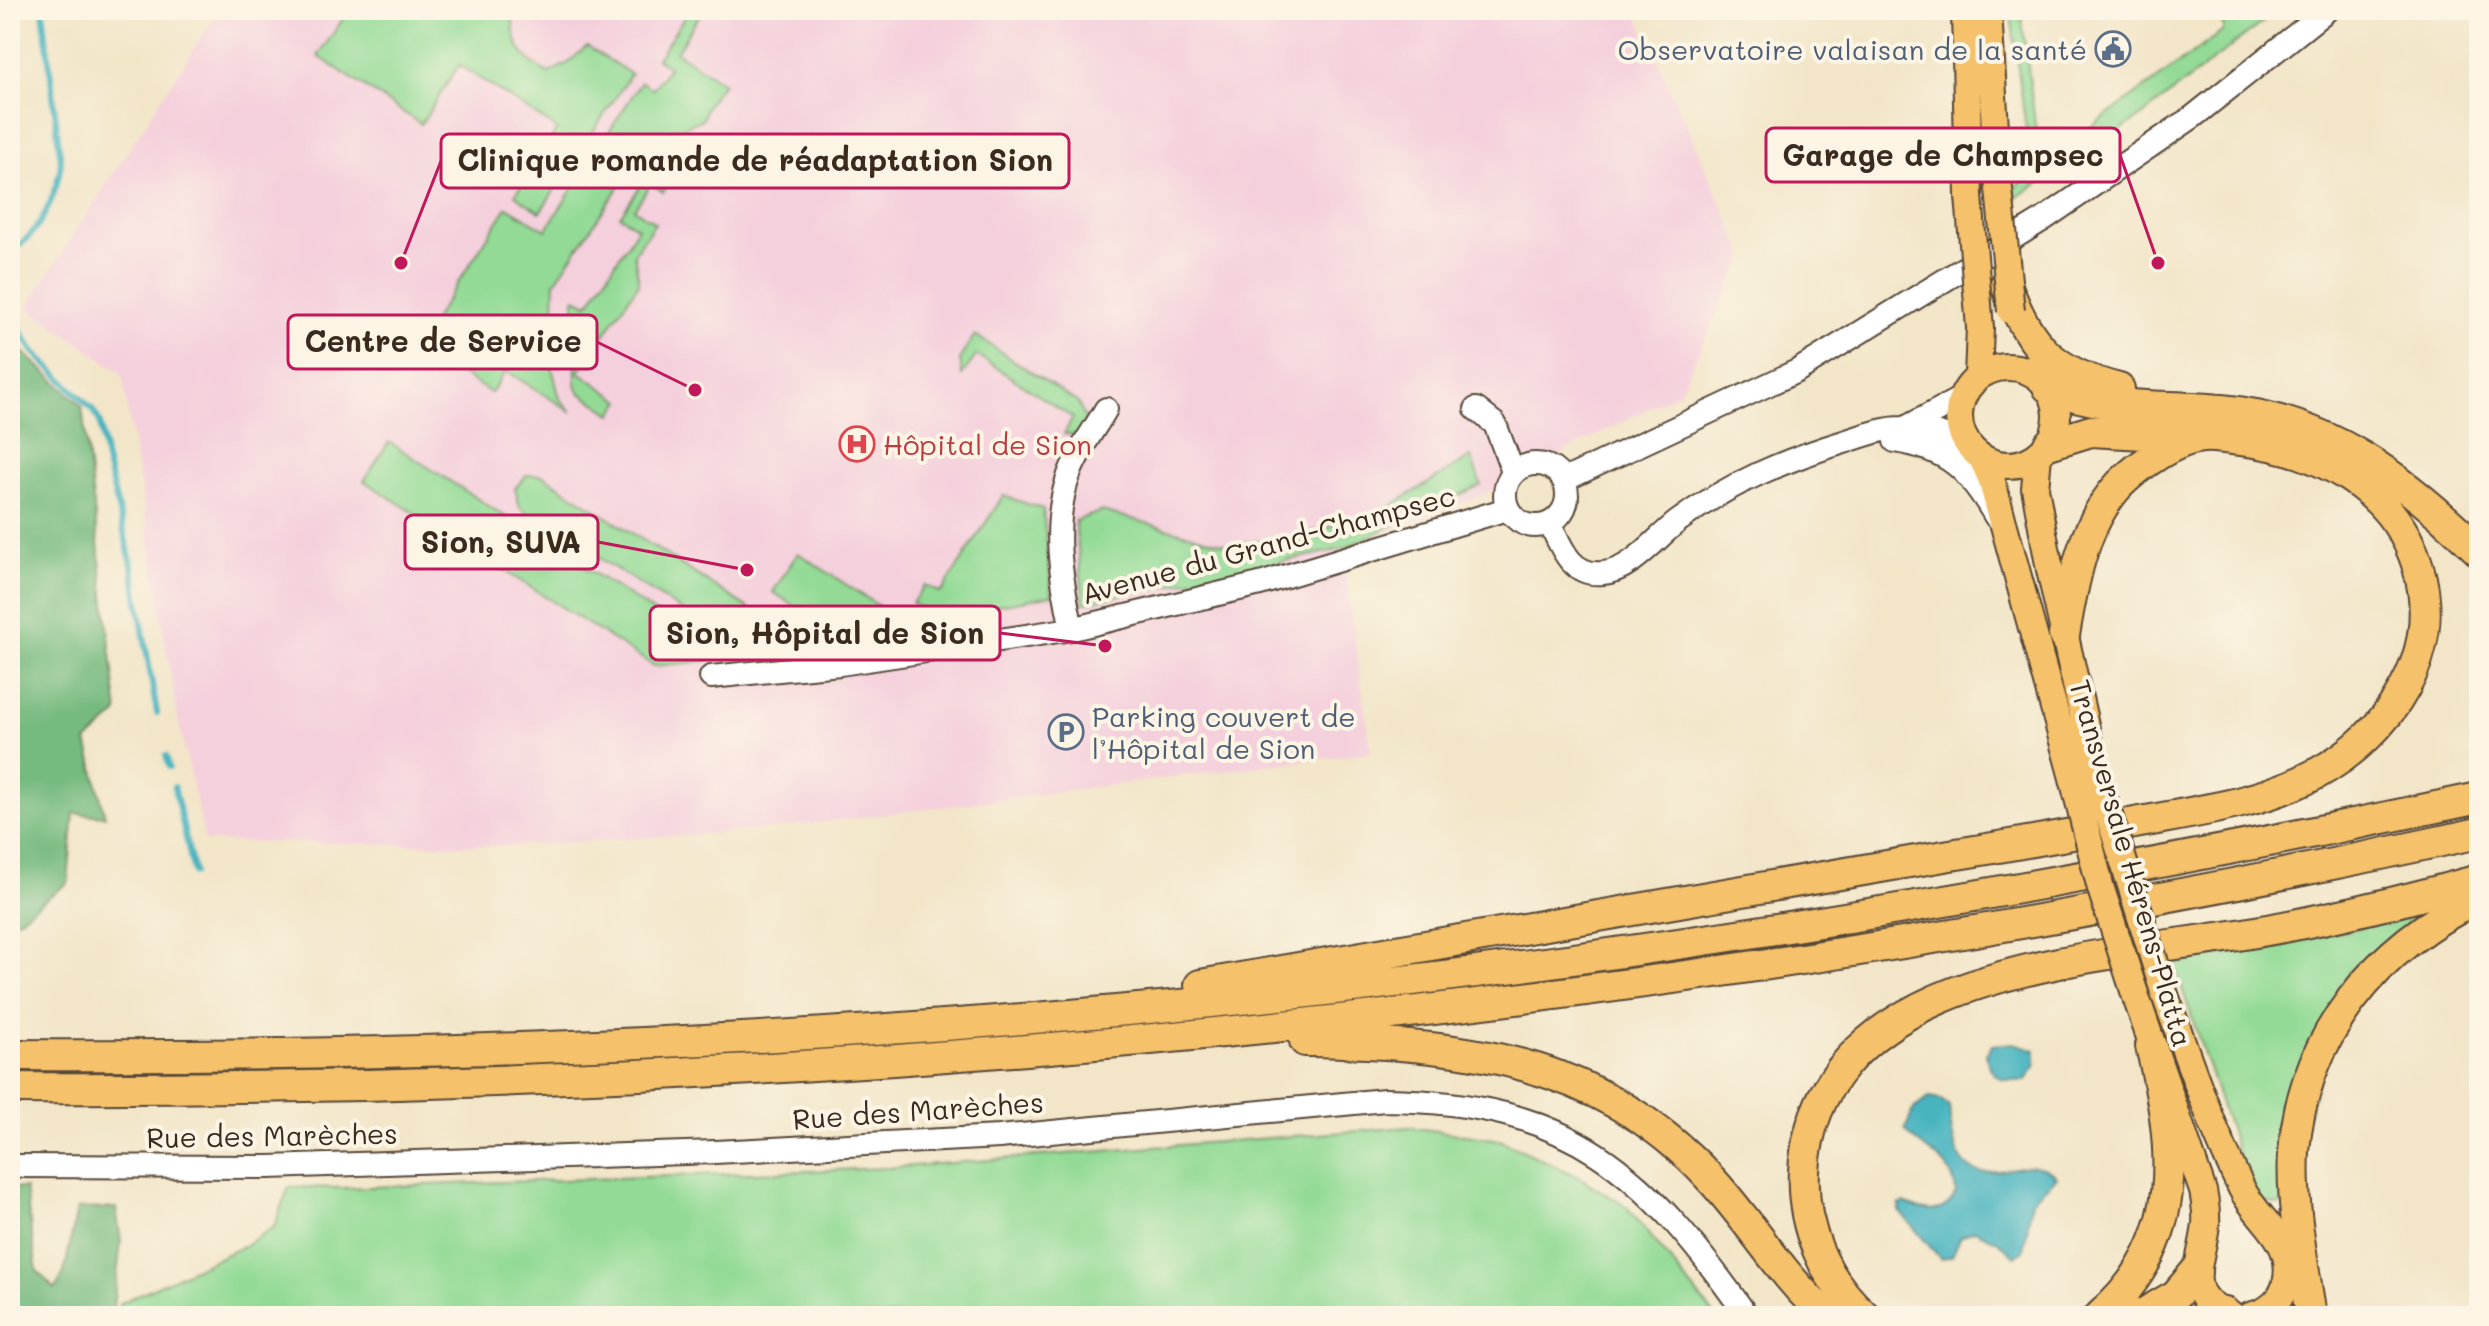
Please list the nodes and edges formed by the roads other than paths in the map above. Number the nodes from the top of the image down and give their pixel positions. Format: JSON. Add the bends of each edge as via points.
{"nodes":[{"id":1,"x":1965,"y":10,"type":"edge"},
{"id":2,"x":1988,"y":10,"type":"edge"},
{"id":3,"x":2327,"y":10,"type":"edge"},
{"id":4,"x":2011,"y":301,"type":"junction"},
{"id":5,"x":2040,"y":380,"type":"junction"},
{"id":6,"x":1971,"y":387,"type":"junction"},
{"id":7,"x":1106,"y":409,"type":"dead end"},
{"id":8,"x":1476,"y":409,"type":"dead end"},
{"id":9,"x":2199,"y":423,"type":"junction"},
{"id":10,"x":1905,"y":428,"type":"junction"},
{"id":11,"x":1858,"y":437,"type":"junction"},
{"id":12,"x":2043,"y":450,"type":"junction"},
{"id":13,"x":1976,"y":452,"type":"junction"},
{"id":14,"x":1513,"y":472,"type":"junction"},
{"id":15,"x":1564,"y":480,"type":"junction"},
{"id":16,"x":1507,"y":509,"type":"junction"},
{"id":17,"x":1550,"y":523,"type":"junction"},
{"id":18,"x":2005,"y":532,"type":"junction"},
{"id":19,"x":2479,"y":551,"type":"edge"},
{"id":20,"x":1072,"y":629,"type":"junction"},
{"id":21,"x":2064,"y":635,"type":"junction"},
{"id":22,"x":711,"y":677,"type":"dead end"},
{"id":23,"x":2084,"y":775,"type":"junction"},
{"id":24,"x":2479,"y":798,"type":"edge"},
{"id":25,"x":2479,"y":833,"type":"edge"},
{"id":26,"x":2479,"y":880,"type":"edge"},
{"id":27,"x":2479,"y":898,"type":"edge"},
{"id":28,"x":967,"y":1024,"type":"junction"},
{"id":29,"x":1187,"y":1038,"type":"junction"},
{"id":30,"x":2151,"y":1046,"type":"junction"},
{"id":31,"x":10,"y":1055,"type":"edge"},
{"id":32,"x":10,"y":1088,"type":"edge"},
{"id":33,"x":10,"y":1166,"type":"edge"},
{"id":34,"x":2196,"y":1271,"type":"junction"},
{"id":35,"x":2284,"y":1306,"type":"edge"},
{"id":36,"x":2228,"y":1315,"type":"edge"},
{"id":37,"x":1747,"y":1316,"type":"edge"},
{"id":38,"x":1827,"y":1316,"type":"edge"},
{"id":39,"x":1865,"y":1316,"type":"edge"},
{"id":40,"x":2100,"y":1316,"type":"edge"},
{"id":41,"x":2140,"y":1316,"type":"edge"},
{"id":42,"x":2311,"y":1316,"type":"edge"}],
"edges":[{"from":1,"to":6,"type":"main road","bridge":true,"via":[[1969,196],[1980,328]]},
{"from":2,"to":4,"type":"main road","bridge":true},
{"from":3,"to":15,"type":"street","via":[[2194,116],[2018,235],[1797,371]]},
{"from":4,"to":5,"type":"main road"},
{"from":4,"to":9,"type":"highway","via":[[2036,345],[2073,373]]},
{"from":5,"to":6,"type":"main road","via":[[2005,367]]},
{"from":5,"to":9,"type":"highway","via":[[2099,404]]},
{"from":5,"to":12,"type":"main road","via":[[2057,412],[2055,432]]},
{"from":6,"to":10,"type":"street"},
{"from":6,"to":13,"type":"main road","via":[[1960,427]]},
{"from":7,"to":20,"type":"street","via":[[1069,472],[1062,504],[1059,554]]},
{"from":8,"to":14,"type":"street","via":[[1495,424]]},
{"from":9,"to":12,"type":"highway","via":[[2091,431]]},
{"from":9,"to":19,"type":"highway","via":[[2276,420],[2358,452],[2414,491]]},
{"from":9,"to":21,"type":"highway","via":[[2132,474],[2103,507],[2082,550]]},
{"from":9,"to":28,"type":"highway","via":[[2292,451],[2355,479],[2391,514],[2416,562],[2424,620],[2408,684],[2370,735],[2313,775],[2204,811]]},
{"from":10,"to":11,"type":"street"},
{"from":10,"to":13,"type":"street","via":[[1949,437]]},
{"from":11,"to":17,"type":"street","via":[[1783,460],[1726,489],[1610,572],[1576,567]]},
{"from":11,"to":18,"type":"street","via":[[1941,453],[1980,490]]},
{"from":12,"to":13,"type":"main road","via":[[2008,465]]},
{"from":12,"to":21,"type":"main road","name":"Transversale Hérens-Platta","via":[[2035,488]]},
{"from":13,"to":18,"type":"main road","name":"Transversale Hérens-Platta"},
{"from":14,"to":15,"type":"street","via":[[1541,463]]},
{"from":14,"to":16,"type":"street","via":[[1504,490]]},
{"from":15,"to":17,"type":"street","via":[[1567,500]]},
{"from":16,"to":17,"type":"street","via":[[1521,523]]},
{"from":16,"to":20,"type":"street","name":"Avenue du Grand-Champsec","via":[[1260,584]]},
{"from":18,"to":23,"type":"main road","name":"Transversale Hérens-Platta"},
{"from":20,"to":22,"type":"street","name":"Avenue du Grand-Champsec","via":[[840,664]]},
{"from":21,"to":23,"type":"main road","name":"Transversale Hérens-Platta"},
{"from":23,"to":30,"type":"main road","name":"Transversale Hérens-Platta","bridge":true,"via":[[2101,889]]},
{"from":23,"to":35,"type":"main road","name":"Transversale Hérens-Platta","bridge":true,"via":[[2206,1104],[2248,1202],[2284,1250]]},
{"from":24,"to":28,"type":"highway","via":[[2012,890],[1697,941],[1310,992]]},
{"from":25,"to":29,"type":"highway","via":[[1873,947],[1518,999]]},
{"from":26,"to":39,"type":"highway","via":[[2317,921],[2013,975],[1942,996],[1893,1023],[1859,1050],[1828,1091],[1814,1119],[1805,1163],[1805,1203],[1816,1247],[1835,1283]]},
{"from":27,"to":42,"type":"highway","via":[[2418,932],[2381,963],[2343,1010],[2316,1059],[2294,1152]]},
{"from":28,"to":31,"type":"highway","via":[[500,1050]]},
{"from":29,"to":32,"type":"highway","via":[[820,1068],[579,1080]]},
{"from":29,"to":38,"type":"highway","via":[[1436,1047],[1492,1055],[1564,1076],[1642,1119],[1676,1145]]},
{"from":30,"to":34,"type":"main road","name":"Transversale Hérens-Platta","via":[[2203,1191],[2207,1220]]},
{"from":30,"to":40,"type":"highway","via":[[2168,1128],[2167,1199],[2143,1264]]},
{"from":33,"to":37,"type":"street","name":"Rue des Marèches","via":[[285,1167],[715,1152],[999,1137],[1385,1100],[1444,1101],[1550,1128],[1601,1156],[1678,1224]]},
{"from":34,"to":36,"type":"main road","name":"Transversale Hérens-Platta","via":[[2205,1298]]},
{"from":34,"to":41,"type":"highway","via":[[2176,1295]]},
{"from":35,"to":36,"type":"main road","name":"Transversale Hérens-Platta"}]}
